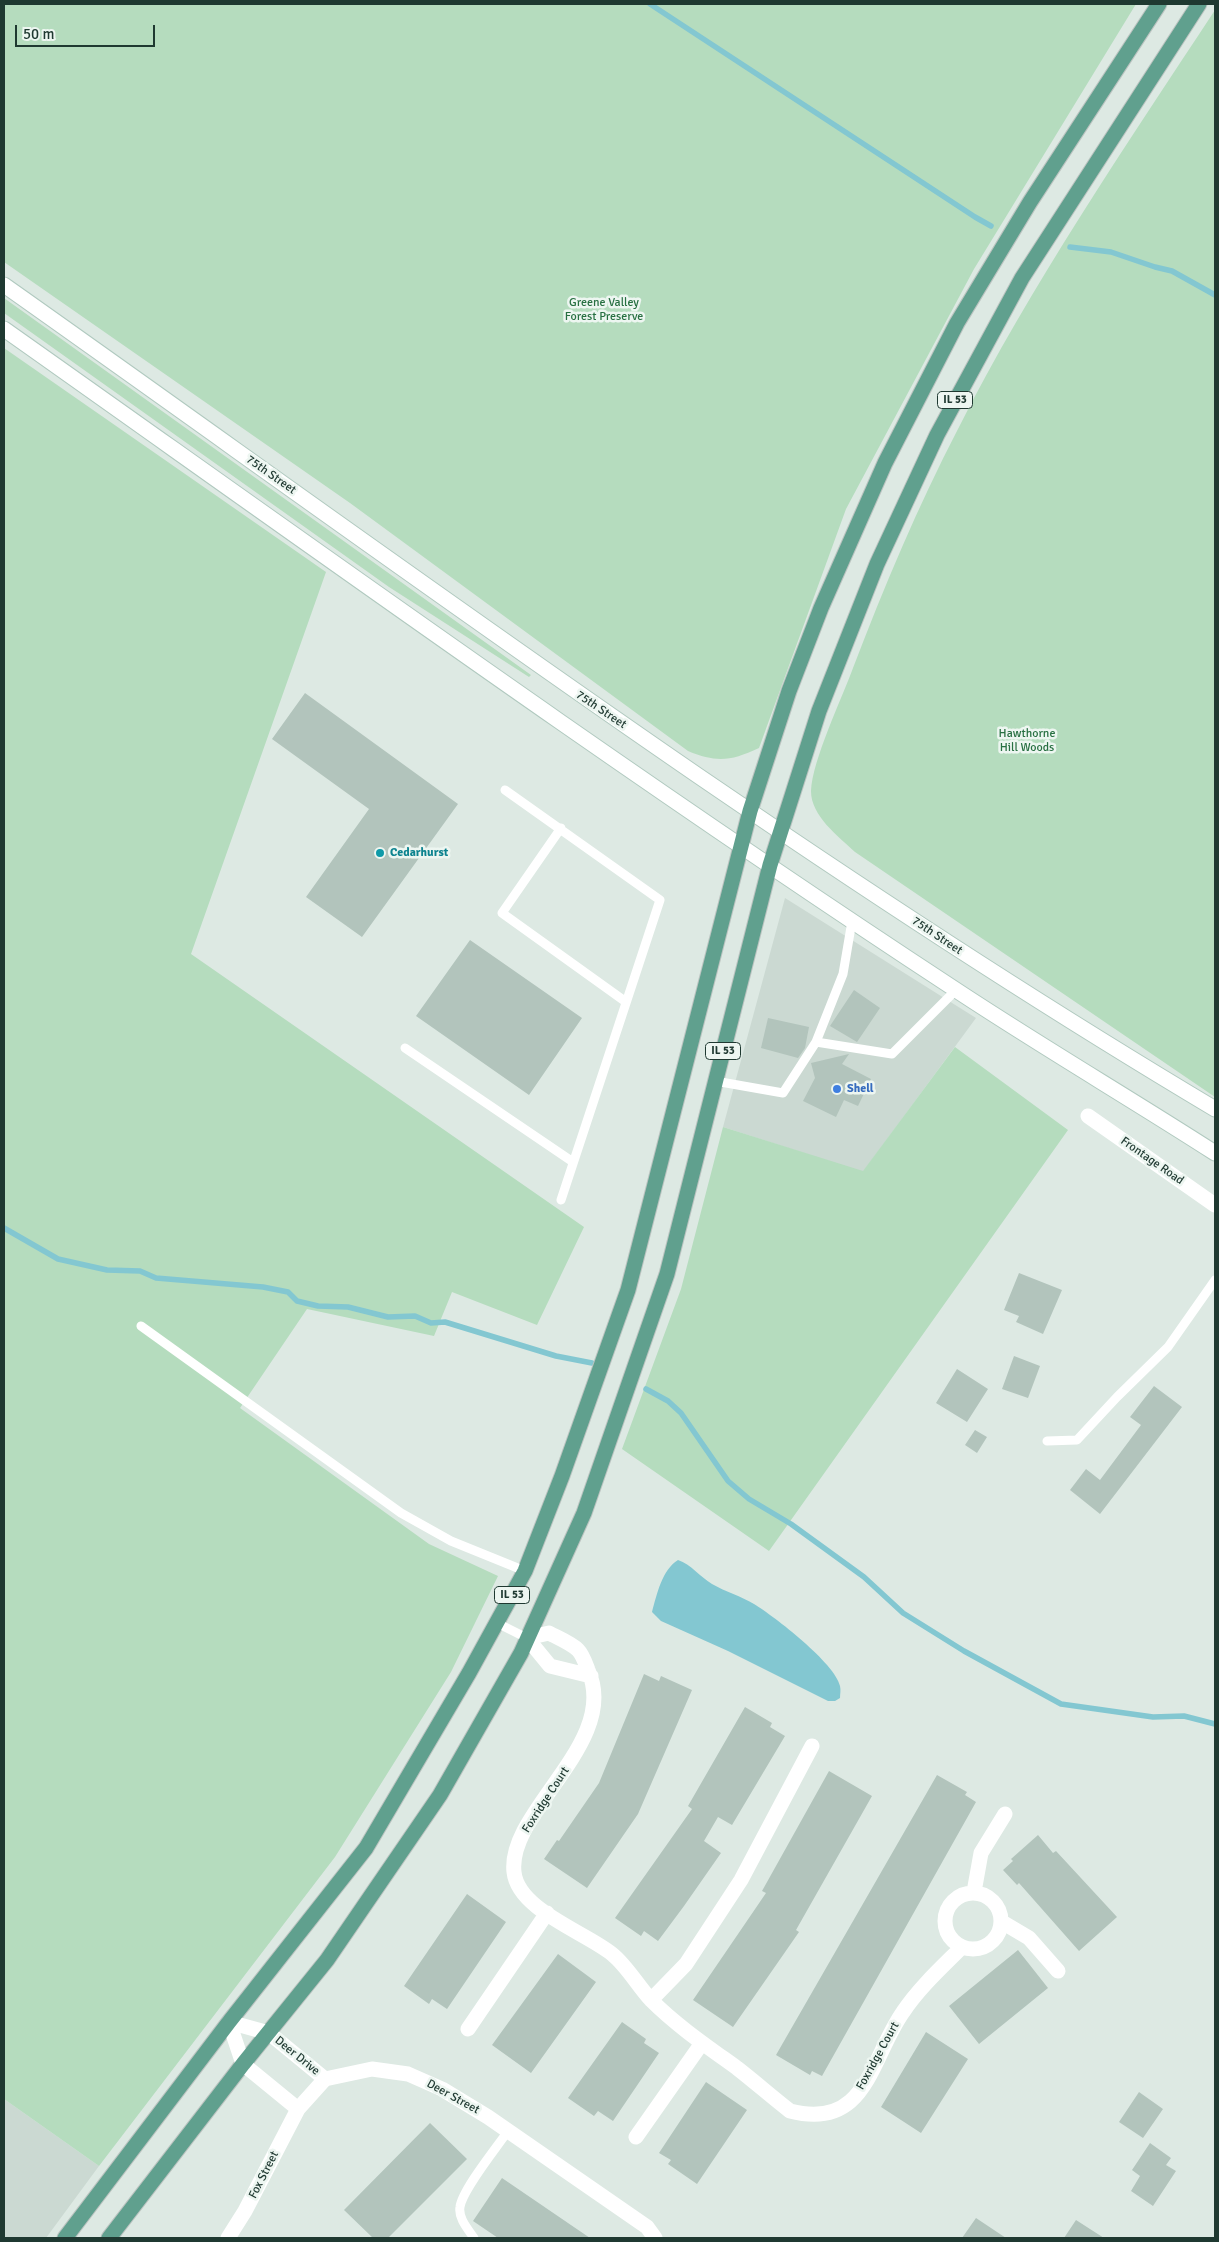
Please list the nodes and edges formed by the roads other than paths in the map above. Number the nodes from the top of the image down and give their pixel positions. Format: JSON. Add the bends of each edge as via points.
{"nodes":[{"id":1,"x":1159,"y":4,"type":"edge"},
{"id":2,"x":1199,"y":4,"type":"edge"},
{"id":3,"x":4,"y":285,"type":"edge"},
{"id":4,"x":4,"y":329,"type":"edge"},
{"id":5,"x":505,"y":790,"type":"dead end"},
{"id":6,"x":750,"y":811,"type":"junction"},
{"id":7,"x":561,"y":828,"type":"junction"},
{"id":8,"x":781,"y":831,"type":"junction"},
{"id":9,"x":740,"y":845,"type":"junction"},
{"id":10,"x":770,"y":865,"type":"junction"},
{"id":11,"x":852,"y":921,"type":"junction"},
{"id":12,"x":956,"y":990,"type":"junction"},
{"id":13,"x":626,"y":1002,"type":"junction"},
{"id":14,"x":816,"y":1042,"type":"junction"},
{"id":15,"x":405,"y":1048,"type":"dead end"},
{"id":16,"x":715,"y":1081,"type":"junction"},
{"id":17,"x":1215,"y":1109,"type":"edge"},
{"id":18,"x":1088,"y":1116,"type":"dead end"},
{"id":19,"x":1215,"y":1153,"type":"edge"},
{"id":20,"x":574,"y":1162,"type":"junction"},
{"id":21,"x":561,"y":1200,"type":"dead end"},
{"id":22,"x":1215,"y":1205,"type":"edge"},
{"id":23,"x":1215,"y":1280,"type":"edge"},
{"id":24,"x":141,"y":1326,"type":"dead end"},
{"id":25,"x":1047,"y":1441,"type":"dead end"},
{"id":26,"x":525,"y":1571,"type":"junction"},
{"id":27,"x":497,"y":1623,"type":"junction"},
{"id":28,"x":527,"y":1638,"type":"junction"},
{"id":29,"x":591,"y":1676,"type":"junction"},
{"id":30,"x":812,"y":1746,"type":"dead end"},
{"id":31,"x":1005,"y":1814,"type":"dead end"},
{"id":32,"x":974,"y":1892,"type":"junction"},
{"id":33,"x":547,"y":1913,"type":"junction"},
{"id":34,"x":1002,"y":1922,"type":"junction"},
{"id":35,"x":962,"y":1947,"type":"junction"},
{"id":36,"x":1058,"y":1971,"type":"dead end"},
{"id":37,"x":652,"y":2000,"type":"junction"},
{"id":38,"x":229,"y":2022,"type":"junction"},
{"id":39,"x":468,"y":2029,"type":"dead end"},
{"id":40,"x":269,"y":2033,"type":"junction"},
{"id":41,"x":702,"y":2043,"type":"junction"},
{"id":42,"x":243,"y":2064,"type":"junction"},
{"id":43,"x":325,"y":2079,"type":"junction"},
{"id":44,"x":298,"y":2110,"type":"junction"},
{"id":45,"x":508,"y":2131,"type":"junction"},
{"id":46,"x":636,"y":2137,"type":"dead end"},
{"id":47,"x":65,"y":2238,"type":"edge"},
{"id":48,"x":109,"y":2238,"type":"edge"},
{"id":49,"x":228,"y":2238,"type":"edge"},
{"id":50,"x":474,"y":2238,"type":"edge"},
{"id":51,"x":655,"y":2238,"type":"edge"}],
"edges":[{"from":1,"to":6,"type":"main road","number":"IL 53","via":[[1001,248],[957,323],[885,463],[821,608],[789,691]]},
{"from":2,"to":8,"type":"main road","number":"IL 53","via":[[1022,278],[937,435],[877,564],[836,667]]},
{"from":3,"to":6,"type":"main road","name":"75th Street","via":[[571,689]]},
{"from":4,"to":9,"type":"main road"},
{"from":5,"to":7,"type":"lane"},
{"from":6,"to":8,"type":"main road","name":"75th Street"},
{"from":6,"to":9,"type":"main road","number":"IL 53"},
{"from":7,"to":13,"type":"lane","via":[[660,900]]},
{"from":7,"to":13,"type":"lane","via":[[502,913]]},
{"from":8,"to":10,"type":"main road","number":"IL 53"},
{"from":8,"to":17,"type":"main road","name":"75th Street","via":[[970,959]]},
{"from":9,"to":10,"type":"main road"},
{"from":9,"to":26,"type":"main road","number":"IL 53","via":[[628,1290]]},
{"from":10,"to":11,"type":"main road"},
{"from":10,"to":16,"type":"main road","number":"IL 53"},
{"from":11,"to":12,"type":"main road"},
{"from":11,"to":14,"type":"lane","via":[[843,974]]},
{"from":12,"to":14,"type":"lane","via":[[892,1054]]},
{"from":12,"to":19,"type":"main road"},
{"from":13,"to":20,"type":"lane"},
{"from":14,"to":16,"type":"lane","via":[[783,1093]]},
{"from":15,"to":20,"type":"lane"},
{"from":16,"to":28,"type":"main road","number":"IL 53","via":[[667,1274],[584,1513]]},
{"from":18,"to":22,"type":"main road","name":"Frontage Road"},
{"from":20,"to":21,"type":"lane"},
{"from":23,"to":25,"type":"lane","via":[[1168,1347],[1077,1440]]},
{"from":24,"to":26,"type":"lane","via":[[401,1513],[451,1541]]},
{"from":26,"to":27,"type":"main road","number":"IL 53"},
{"from":27,"to":28,"type":"lane"},
{"from":27,"to":38,"type":"main road","number":"IL 53","via":[[366,1848]]},
{"from":28,"to":29,"type":"main road","via":[[550,1666]]},
{"from":28,"to":29,"type":"main road","name":"Foxridge Court","via":[[549,1633],[579,1651]]},
{"from":28,"to":40,"type":"main road","number":"IL 53","via":[[478,1732],[440,1795],[327,1960]]},
{"from":29,"to":33,"type":"main road","name":"Foxridge Court","via":[[594,1690],[591,1719],[576,1753],[525,1830],[514,1855],[514,1872],[522,1893]]},
{"from":30,"to":37,"type":"main road","via":[[741,1880],[686,1964]]},
{"from":31,"to":32,"type":"main road","via":[[981,1853]]},
{"from":32,"to":34,"type":"main road","via":[[991,1898],[1001,1913]]},
{"from":32,"to":35,"type":"main road","via":[[956,1898],[946,1914],[948,1934]]},
{"from":33,"to":37,"type":"main road","name":"Foxridge Court","via":[[613,1955]]},
{"from":33,"to":39,"type":"main road"},
{"from":34,"to":35,"type":"main road","via":[[1000,1931],[988,1945]]},
{"from":34,"to":36,"type":"main road","via":[[1029,1938]]},
{"from":35,"to":41,"type":"main road","name":"Foxridge Court","via":[[902,2013],[863,2089],[846,2106],[825,2115],[790,2111]]},
{"from":37,"to":41,"type":"main road","name":"Foxridge Court"},
{"from":38,"to":40,"type":"main road"},
{"from":38,"to":42,"type":"main road"},
{"from":38,"to":47,"type":"main road","number":"IL 53"},
{"from":40,"to":42,"type":"main road","number":"IL 53"},
{"from":40,"to":43,"type":"main road","name":"Deer Drive"},
{"from":41,"to":46,"type":"main road"},
{"from":42,"to":44,"type":"main road"},
{"from":42,"to":48,"type":"main road","number":"IL 53"},
{"from":43,"to":44,"type":"main road"},
{"from":43,"to":45,"type":"main road","name":"Deer Street","via":[[372,2069],[408,2074],[442,2088]]},
{"from":44,"to":49,"type":"main road","name":"Fox Street","via":[[246,2211]]},
{"from":45,"to":50,"type":"lane","via":[[468,2188],[460,2206],[462,2220]]},
{"from":45,"to":51,"type":"main road","name":"Deer Street","via":[[647,2227]]}]}
